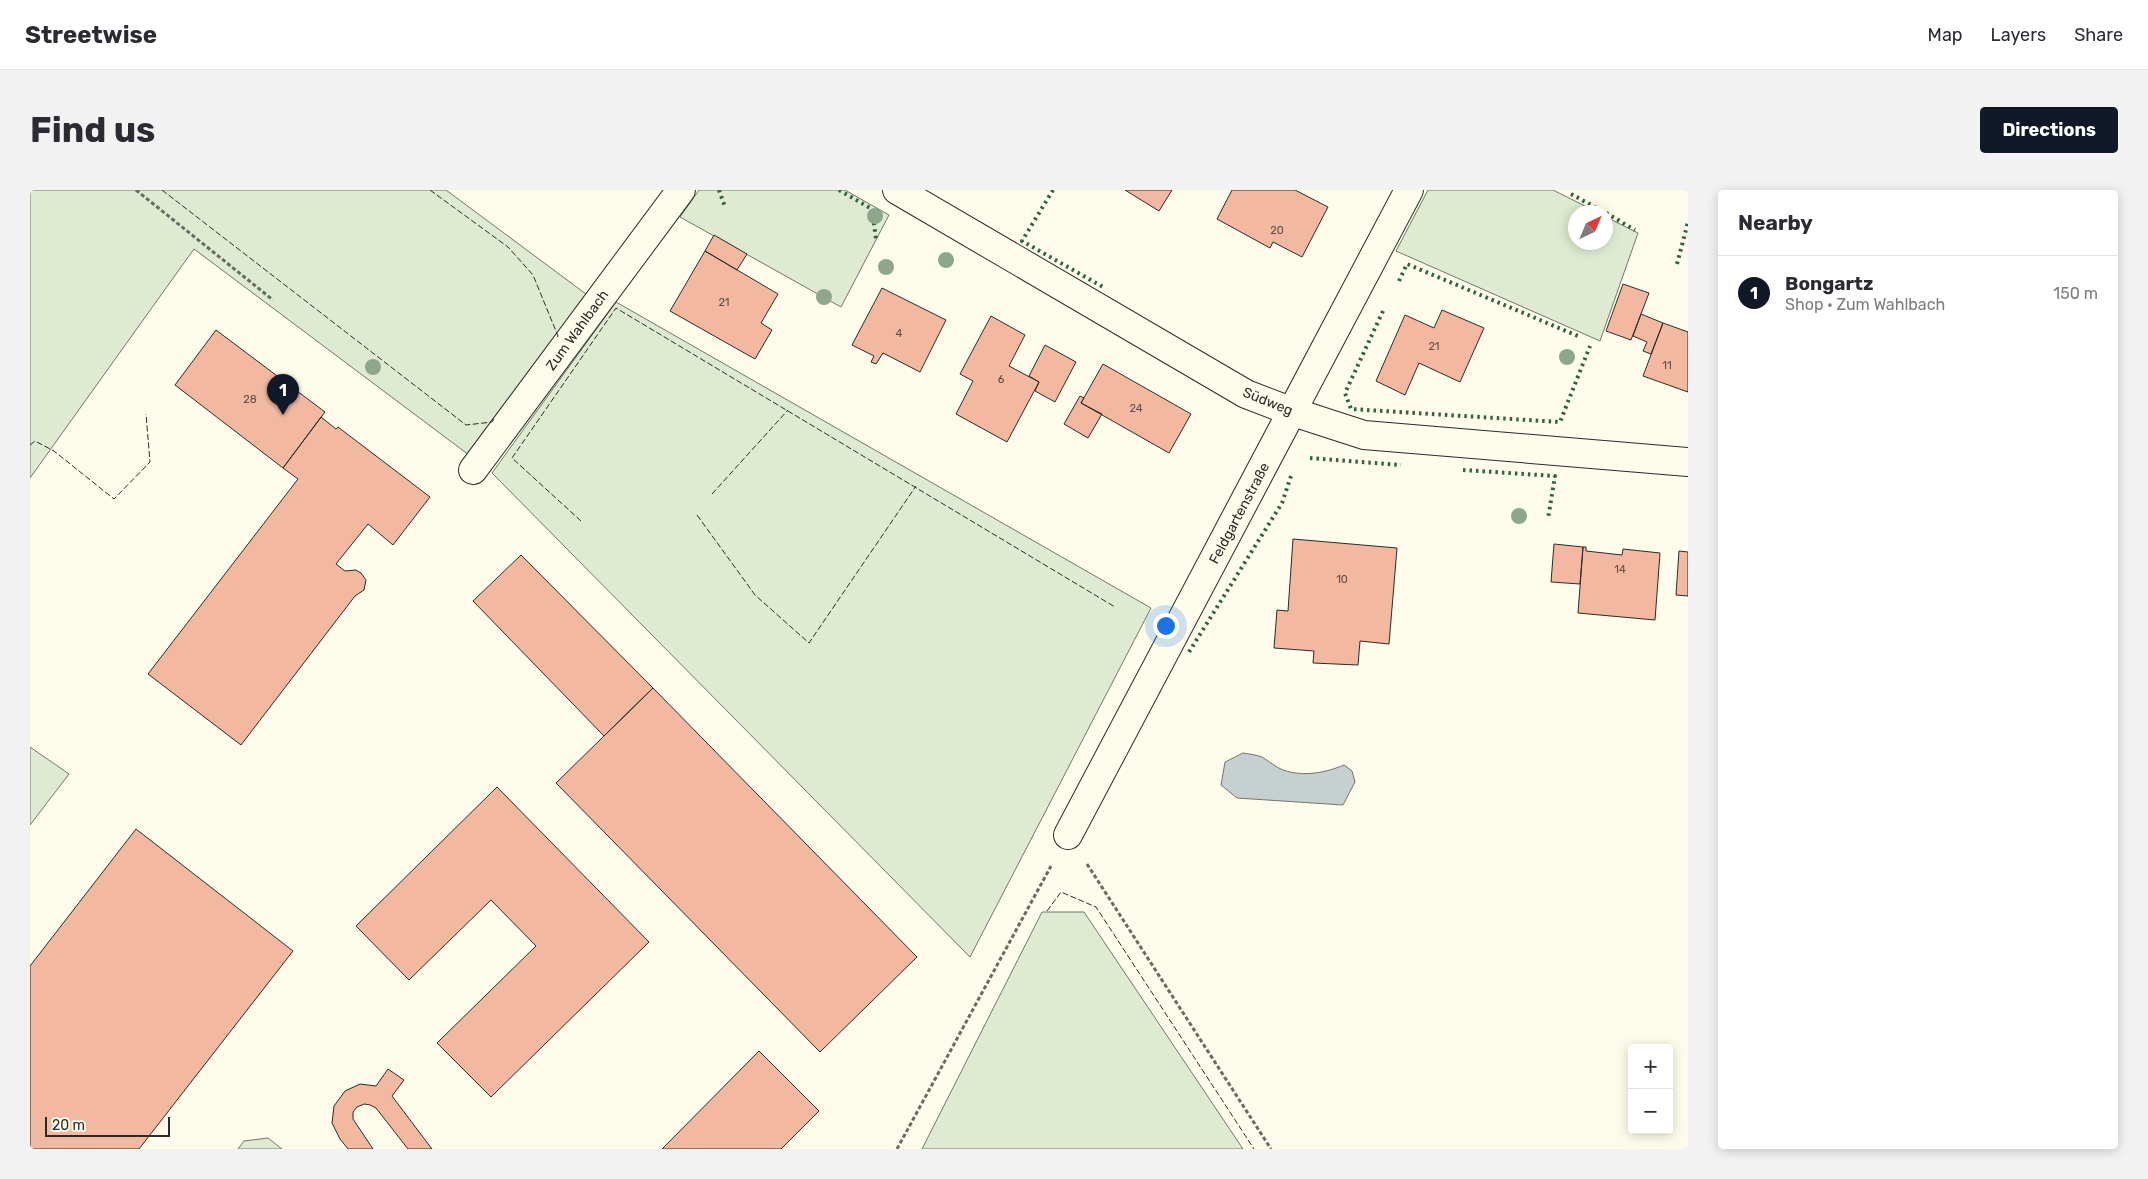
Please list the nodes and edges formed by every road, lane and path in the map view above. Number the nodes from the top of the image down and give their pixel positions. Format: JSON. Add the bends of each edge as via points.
{"nodes":[{"id":1,"x":136,"y":190,"type":"edge"},
{"id":2,"x":681,"y":190,"type":"edge"},
{"id":3,"x":897,"y":190,"type":"edge"},
{"id":4,"x":1409,"y":190,"type":"edge"},
{"id":5,"x":273,"y":300,"type":"dead end"},
{"id":6,"x":1293,"y":412,"type":"junction"},
{"id":7,"x":1688,"y":462,"type":"edge"},
{"id":8,"x":473,"y":470,"type":"dead end"},
{"id":9,"x":1068,"y":835,"type":"junction"},
{"id":10,"x":897,"y":1149,"type":"edge"},
{"id":11,"x":1271,"y":1149,"type":"edge"}],
"edges":[{"from":1,"to":5,"type":"path"},
{"from":2,"to":8,"type":"street","name":"Zum Wahlbach"},
{"from":3,"to":6,"type":"street","name":"Südweg","via":[[1246,394]]},
{"from":4,"to":6,"type":"street","name":"Feldgartenstraße"},
{"from":6,"to":7,"type":"street","name":"Südweg","via":[[1364,435]]},
{"from":6,"to":9,"type":"street","name":"Feldgartenstraße"},
{"from":9,"to":10,"type":"path"},
{"from":9,"to":11,"type":"path"}]}
